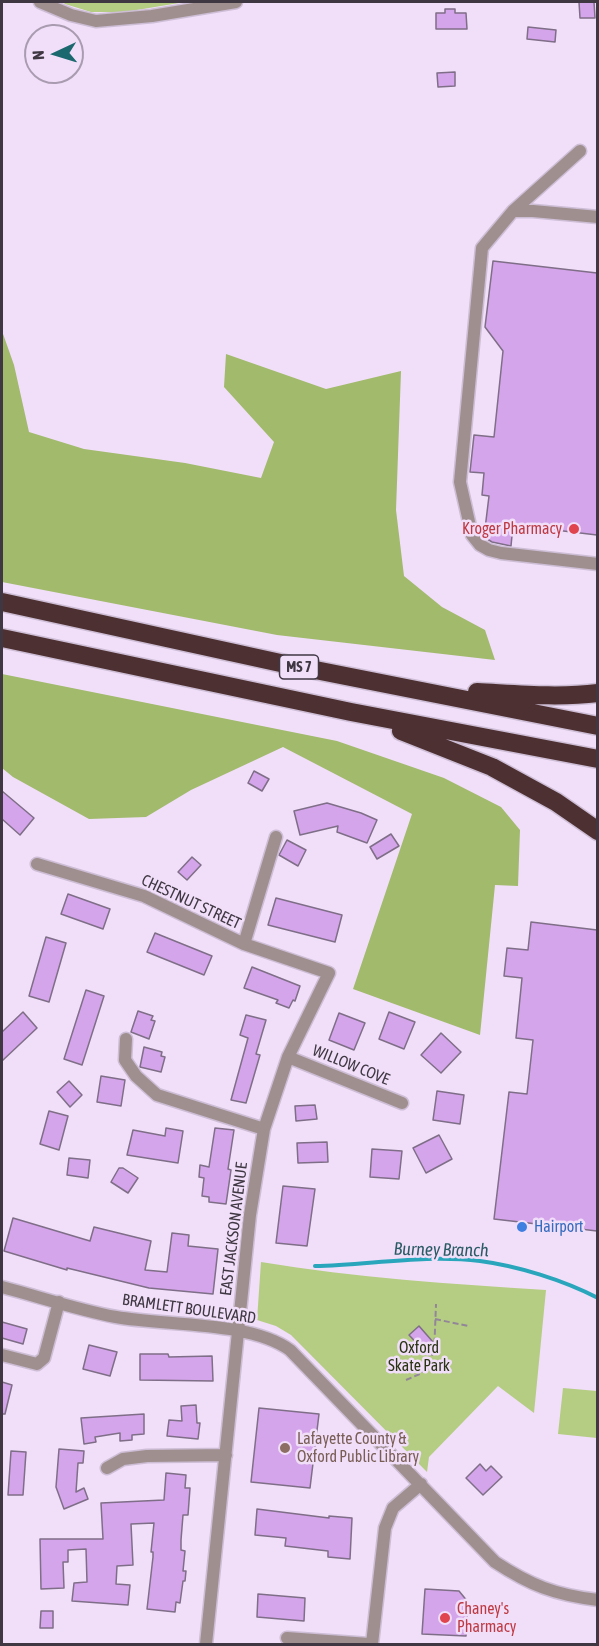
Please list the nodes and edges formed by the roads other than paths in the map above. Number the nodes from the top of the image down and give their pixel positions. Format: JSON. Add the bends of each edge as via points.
{"nodes":[{"id":1,"x":40,"y":2,"type":"edge"},
{"id":2,"x":236,"y":2,"type":"edge"},
{"id":3,"x":58,"y":6,"type":"edge"},
{"id":4,"x":580,"y":151,"type":"dead end"},
{"id":5,"x":513,"y":211,"type":"junction"},
{"id":6,"x":597,"y":217,"type":"edge"},
{"id":7,"x":597,"y":564,"type":"edge"},
{"id":8,"x":2,"y":602,"type":"edge"},
{"id":9,"x":2,"y":638,"type":"edge"},
{"id":10,"x":411,"y":688,"type":"junction"},
{"id":11,"x":597,"y":693,"type":"edge"},
{"id":12,"x":351,"y":712,"type":"junction"},
{"id":13,"x":597,"y":726,"type":"edge"},
{"id":14,"x":597,"y":759,"type":"edge"},
{"id":15,"x":597,"y":831,"type":"edge"},
{"id":16,"x":276,"y":837,"type":"dead end"},
{"id":17,"x":37,"y":864,"type":"dead end"},
{"id":18,"x":244,"y":944,"type":"junction"},
{"id":19,"x":329,"y":973,"type":"joint"},
{"id":20,"x":126,"y":1038,"type":"dead end"},
{"id":21,"x":288,"y":1057,"type":"junction"},
{"id":22,"x":402,"y":1103,"type":"dead end"},
{"id":23,"x":264,"y":1129,"type":"junction"},
{"id":24,"x":2,"y":1287,"type":"edge"},
{"id":25,"x":59,"y":1302,"type":"junction"},
{"id":26,"x":239,"y":1331,"type":"junction"},
{"id":27,"x":2,"y":1355,"type":"edge"},
{"id":28,"x":226,"y":1455,"type":"junction"},
{"id":29,"x":108,"y":1468,"type":"dead end"},
{"id":30,"x":421,"y":1484,"type":"junction"},
{"id":31,"x":597,"y":1600,"type":"edge"},
{"id":32,"x":287,"y":1638,"type":"dead end"},
{"id":33,"x":206,"y":1644,"type":"edge"},
{"id":34,"x":370,"y":1644,"type":"edge"}],
"edges":[{"from":1,"to":3,"type":"street"},
{"from":2,"to":3,"type":"street","via":[[96,21],[71,15]]},
{"from":4,"to":5,"type":"street"},
{"from":5,"to":6,"type":"street"},
{"from":5,"to":7,"type":"street","via":[[482,248],[460,483],[467,519],[472,535],[489,550]]},
{"from":8,"to":10,"type":"highway","number":"MS 7"},
{"from":9,"to":12,"type":"highway","number":"MS 7"},
{"from":10,"to":11,"type":"highway","via":[[530,695]]},
{"from":10,"to":13,"type":"highway","number":"MS 7"},
{"from":12,"to":14,"type":"highway","number":"MS 7"},
{"from":12,"to":15,"type":"highway","via":[[492,767],[556,802]]},
{"from":16,"to":18,"type":"street"},
{"from":17,"to":18,"type":"street","name":"CHESTNUT STREET","via":[[144,896]]},
{"from":18,"to":19,"type":"street","name":"CHESTNUT STREET"},
{"from":19,"to":21,"type":"street","name":"EAST JACKSON AVENUE"},
{"from":20,"to":23,"type":"street","via":[[125,1060],[157,1095]]},
{"from":21,"to":22,"type":"street","name":"WILLOW COVE"},
{"from":21,"to":23,"type":"street","name":"EAST JACKSON AVENUE"},
{"from":23,"to":26,"type":"street","name":"EAST JACKSON AVENUE","via":[[250,1215]]},
{"from":24,"to":25,"type":"street","name":"BRAMLETT BOULEVARD"},
{"from":25,"to":26,"type":"street","name":"BRAMLETT BOULEVARD","via":[[116,1317]]},
{"from":25,"to":27,"type":"street","via":[[44,1358],[37,1364]]},
{"from":26,"to":28,"type":"street","name":"EAST JACKSON AVENUE"},
{"from":26,"to":30,"type":"street","name":"BRAMLETT BOULEVARD","via":[[277,1341],[290,1350]]},
{"from":28,"to":29,"type":"street","via":[[147,1456],[123,1460]]},
{"from":28,"to":33,"type":"street","name":"EAST JACKSON AVENUE"},
{"from":30,"to":31,"type":"street","name":"BRAMLETT BOULEVARD","via":[[495,1562],[546,1590]]},
{"from":30,"to":34,"type":"street","via":[[393,1508],[385,1528]]},
{"from":32,"to":34,"type":"street"}]}
